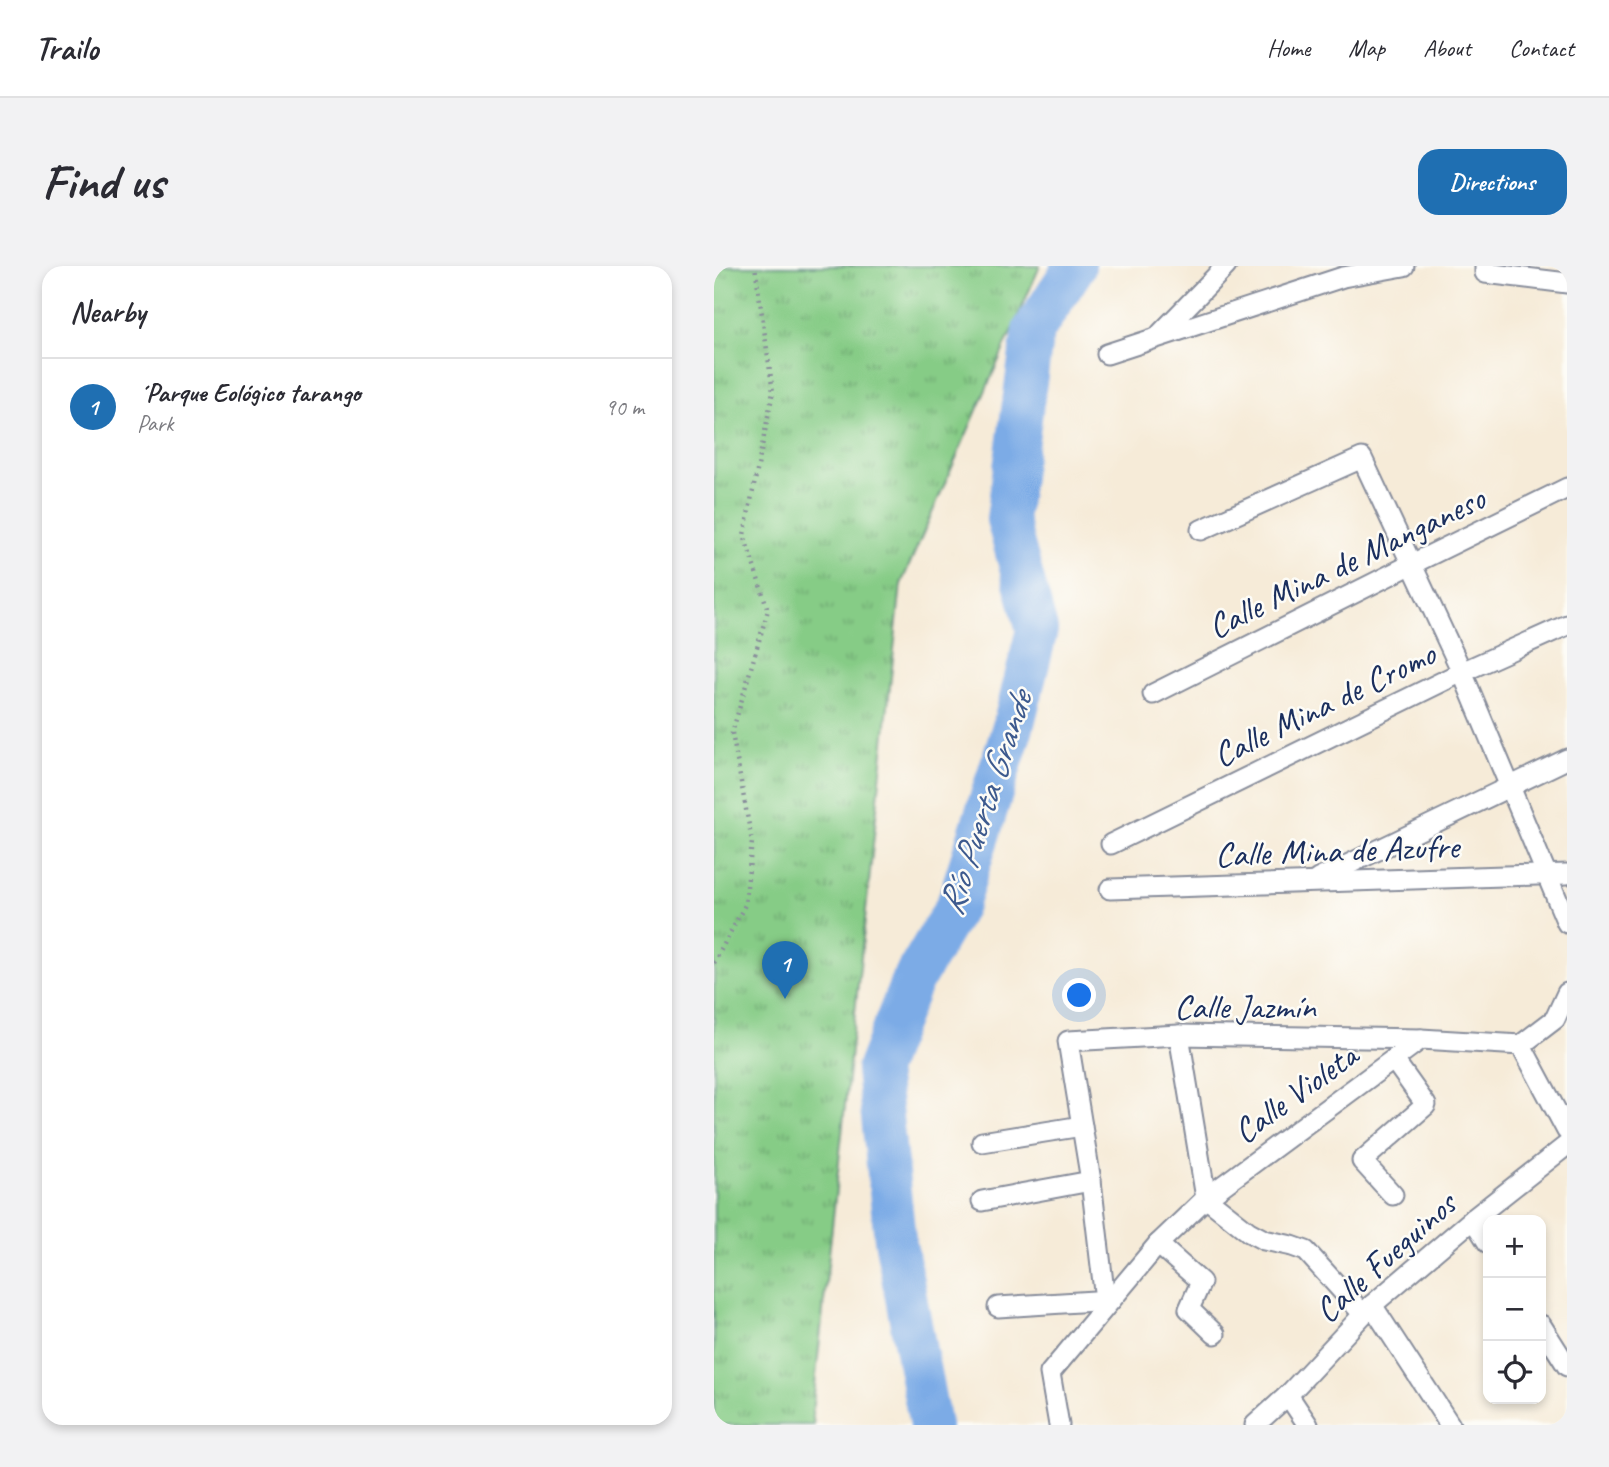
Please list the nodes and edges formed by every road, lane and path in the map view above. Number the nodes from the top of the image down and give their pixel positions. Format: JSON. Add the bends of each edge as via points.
{"nodes":[{"id":1,"x":755,"y":266,"type":"edge"},
{"id":2,"x":1226,"y":266,"type":"edge"},
{"id":3,"x":1404,"y":266,"type":"edge"},
{"id":4,"x":1485,"y":266,"type":"edge"},
{"id":5,"x":1567,"y":283,"type":"edge"},
{"id":6,"x":1158,"y":337,"type":"junction"},
{"id":7,"x":1107,"y":354,"type":"dead end"},
{"id":8,"x":1567,"y":488,"type":"edge"},
{"id":9,"x":1201,"y":530,"type":"dead end"},
{"id":10,"x":1412,"y":564,"type":"junction"},
{"id":11,"x":1567,"y":625,"type":"edge"},
{"id":12,"x":1462,"y":672,"type":"junction"},
{"id":13,"x":1153,"y":694,"type":"dead end"},
{"id":14,"x":1567,"y":759,"type":"edge"},
{"id":15,"x":1509,"y":786,"type":"junction"},
{"id":16,"x":1111,"y":844,"type":"dead end"},
{"id":17,"x":1546,"y":874,"type":"junction"},
{"id":18,"x":1567,"y":874,"type":"edge"},
{"id":19,"x":1310,"y":882,"type":"junction"},
{"id":20,"x":1110,"y":889,"type":"dead end"},
{"id":21,"x":1567,"y":923,"type":"edge"},
{"id":22,"x":714,"y":963,"type":"edge"},
{"id":23,"x":1567,"y":993,"type":"edge"},
{"id":24,"x":1179,"y":1035,"type":"junction"},
{"id":25,"x":1422,"y":1039,"type":"junction"},
{"id":26,"x":1521,"y":1045,"type":"junction"},
{"id":27,"x":1394,"y":1060,"type":"junction"},
{"id":28,"x":1082,"y":1126,"type":"junction"},
{"id":29,"x":1567,"y":1131,"type":"edge"},
{"id":30,"x":982,"y":1142,"type":"dead end"},
{"id":31,"x":1567,"y":1145,"type":"edge"},
{"id":32,"x":1091,"y":1181,"type":"junction"},
{"id":33,"x":1393,"y":1195,"type":"dead end"},
{"id":34,"x":1206,"y":1198,"type":"junction"},
{"id":35,"x":982,"y":1201,"type":"dead end"},
{"id":36,"x":1473,"y":1219,"type":"junction"},
{"id":37,"x":1483,"y":1235,"type":"edge"},
{"id":38,"x":1158,"y":1244,"type":"junction"},
{"id":39,"x":1108,"y":1300,"type":"junction"},
{"id":40,"x":998,"y":1307,"type":"dead end"},
{"id":41,"x":1368,"y":1310,"type":"junction"},
{"id":42,"x":1546,"y":1333,"type":"edge"},
{"id":43,"x":1215,"y":1334,"type":"dead end"},
{"id":44,"x":1567,"y":1366,"type":"edge"},
{"id":45,"x":1289,"y":1395,"type":"junction"},
{"id":46,"x":1059,"y":1425,"type":"edge"},
{"id":47,"x":1255,"y":1425,"type":"edge"},
{"id":48,"x":1307,"y":1425,"type":"edge"},
{"id":49,"x":1450,"y":1425,"type":"edge"}],
"edges":[{"from":1,"to":22,"type":"path","via":[[773,391],[744,535],[768,610],[732,733],[752,842],[745,905]]},
{"from":2,"to":6,"type":"street"},
{"from":3,"to":6,"type":"street","via":[[1343,277]]},
{"from":4,"to":5,"type":"street","via":[[1485,273]]},
{"from":6,"to":7,"type":"street"},
{"from":8,"to":10,"type":"street","name":"Calle Mina de Manganeso"},
{"from":9,"to":10,"type":"street","via":[[1362,458]]},
{"from":10,"to":12,"type":"street"},
{"from":10,"to":13,"type":"street","name":"Calle Mina de Manganeso"},
{"from":11,"to":12,"type":"street","name":"Calle Mina de Cromo"},
{"from":12,"to":15,"type":"street"},
{"from":12,"to":16,"type":"street","name":"Calle Mina de Cromo"},
{"from":14,"to":15,"type":"street"},
{"from":15,"to":17,"type":"street"},
{"from":15,"to":19,"type":"street"},
{"from":17,"to":18,"type":"street","name":"Calle Mina de Azufre"},
{"from":17,"to":19,"type":"street","name":"Calle Mina de Azufre"},
{"from":17,"to":21,"type":"street"},
{"from":19,"to":20,"type":"street","name":"Calle Mina de Azufre"},
{"from":23,"to":26,"type":"street","via":[[1555,1019]]},
{"from":24,"to":25,"type":"street","name":"Calle Jazmín"},
{"from":24,"to":28,"type":"street","name":"Calle Jazmín","via":[[1068,1041]]},
{"from":24,"to":34,"type":"street"},
{"from":25,"to":26,"type":"street","name":"Calle Jazmín"},
{"from":25,"to":27,"type":"street","name":"Calle Violeta"},
{"from":26,"to":29,"type":"street"},
{"from":27,"to":33,"type":"street","via":[[1426,1105],[1362,1161]]},
{"from":27,"to":34,"type":"street","name":"Calle Violeta"},
{"from":28,"to":30,"type":"street"},
{"from":28,"to":32,"type":"street"},
{"from":31,"to":36,"type":"street","name":"Calle Fueguinos"},
{"from":32,"to":35,"type":"street"},
{"from":32,"to":39,"type":"street"},
{"from":34,"to":38,"type":"street","name":"Calle Violeta"},
{"from":34,"to":41,"type":"street","via":[[1264,1240],[1306,1251]]},
{"from":36,"to":37,"type":"street"},
{"from":36,"to":41,"type":"street","name":"Calle Fueguinos"},
{"from":38,"to":39,"type":"street","name":"Calle Violeta"},
{"from":38,"to":43,"type":"street","via":[[1201,1282],[1189,1309]]},
{"from":39,"to":40,"type":"street"},
{"from":39,"to":46,"type":"street","name":"Calle Violeta","via":[[1050,1373]]},
{"from":41,"to":45,"type":"street","name":"Calle Fueguinos"},
{"from":41,"to":49,"type":"street"},
{"from":42,"to":44,"type":"street"},
{"from":45,"to":47,"type":"street","name":"Calle Fueguinos"},
{"from":45,"to":48,"type":"street"}]}
